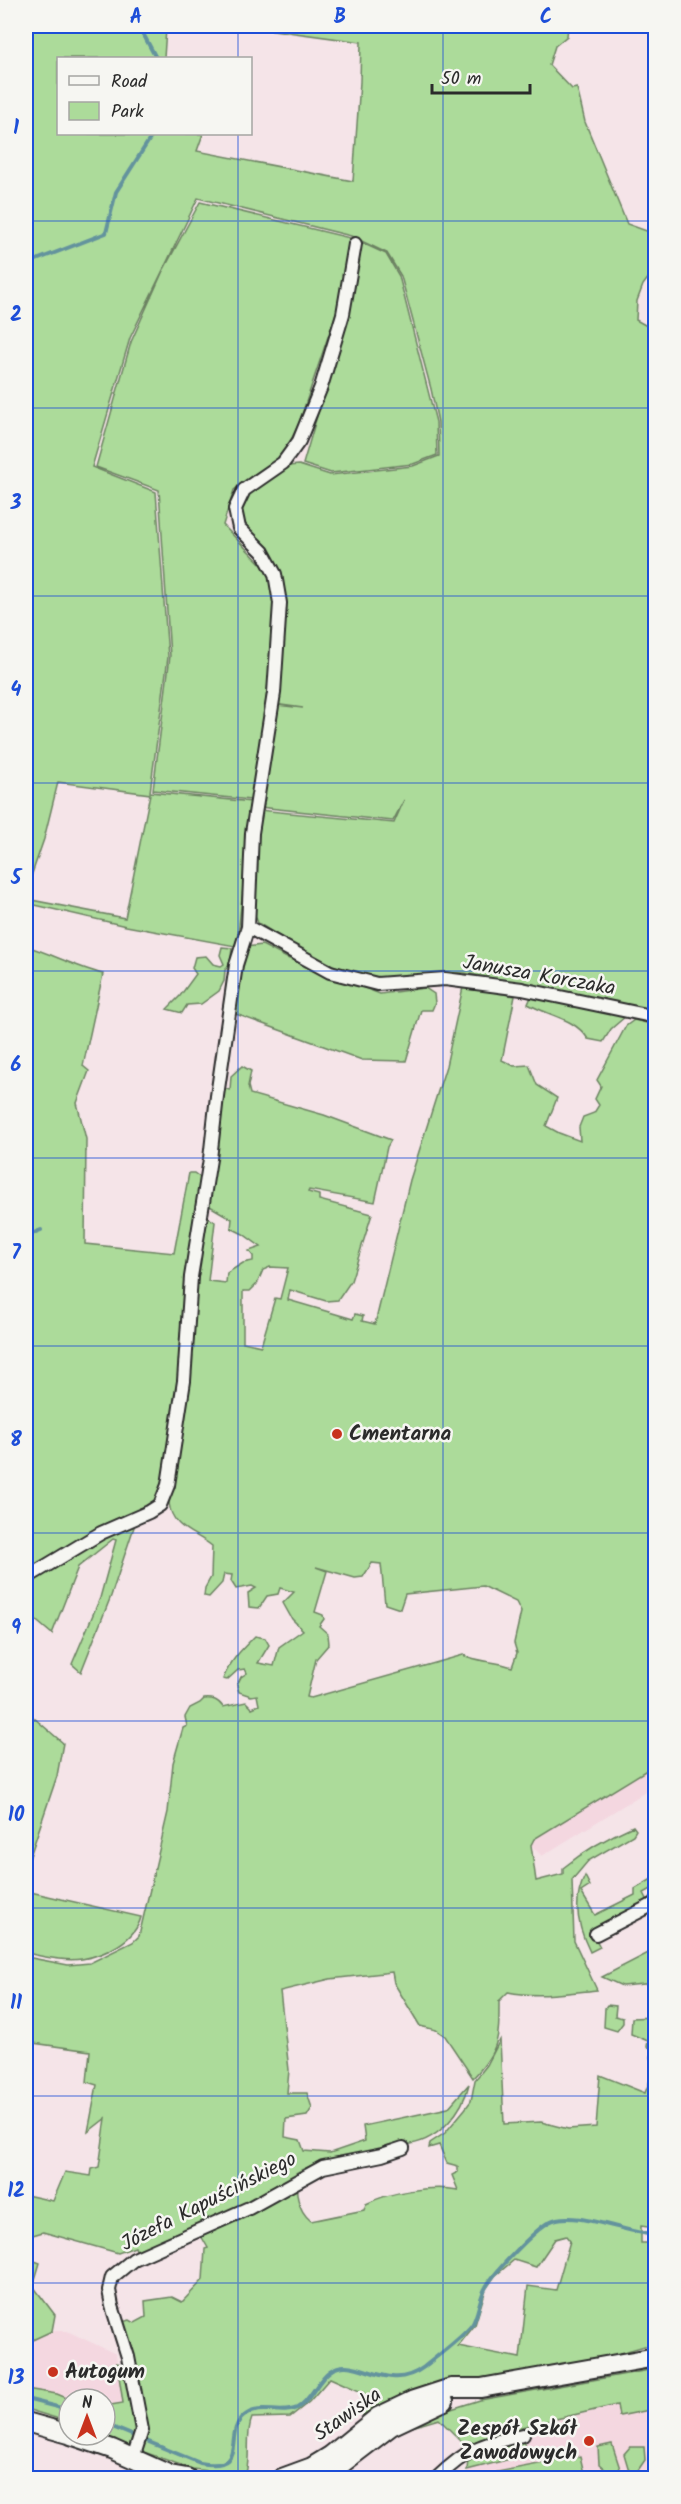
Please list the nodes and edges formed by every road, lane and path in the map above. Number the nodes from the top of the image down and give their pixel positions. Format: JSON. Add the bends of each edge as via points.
{"nodes":[{"id":1,"x":355,"y":244,"type":"dead end"},
{"id":2,"x":248,"y":927,"type":"junction"},
{"id":3,"x":656,"y":1017,"type":"edge"},
{"id":4,"x":26,"y":1578,"type":"edge"},
{"id":5,"x":656,"y":1903,"type":"edge"},
{"id":6,"x":596,"y":1934,"type":"dead end"},
{"id":7,"x":403,"y":2148,"type":"dead end"},
{"id":8,"x":656,"y":2357,"type":"edge"},
{"id":9,"x":26,"y":2422,"type":"edge"},
{"id":10,"x":57,"y":2431,"type":"edge"},
{"id":11,"x":523,"y":2435,"type":"dead end"},
{"id":12,"x":110,"y":2447,"type":"edge"},
{"id":13,"x":134,"y":2454,"type":"junction"},
{"id":14,"x":318,"y":2475,"type":"edge"},
{"id":15,"x":187,"y":2478,"type":"edge"},
{"id":16,"x":282,"y":2478,"type":"edge"},
{"id":17,"x":437,"y":2478,"type":"edge"}],
"edges":[{"from":1,"to":2,"type":"street","via":[[343,314],[321,387],[299,441],[283,463],[244,490],[235,509],[239,528],[262,552],[275,574],[279,603],[274,693],[252,832]]},
{"from":2,"to":3,"type":"street","name":"Janusza Korczaka","via":[[330,972],[377,984],[445,979],[522,989]]},
{"from":2,"to":4,"type":"street","via":[[236,965],[190,1277],[184,1381],[168,1485],[160,1505],[101,1533]]},
{"from":5,"to":6,"type":"street"},
{"from":7,"to":13,"type":"street","name":"Józefa Kapuścińskiego","via":[[323,2167],[249,2208],[134,2259],[112,2277],[112,2306],[128,2357],[142,2430]]},
{"from":8,"to":14,"type":"main road","name":"Stawiska","via":[[481,2388],[391,2426]]},
{"from":9,"to":10,"type":"main road"},
{"from":11,"to":17,"type":"street","via":[[480,2445]]},
{"from":12,"to":13,"type":"main road"},
{"from":13,"to":15,"type":"main road","via":[[170,2475]]},
{"from":14,"to":16,"type":"main road","name":"Stawiska"}]}
